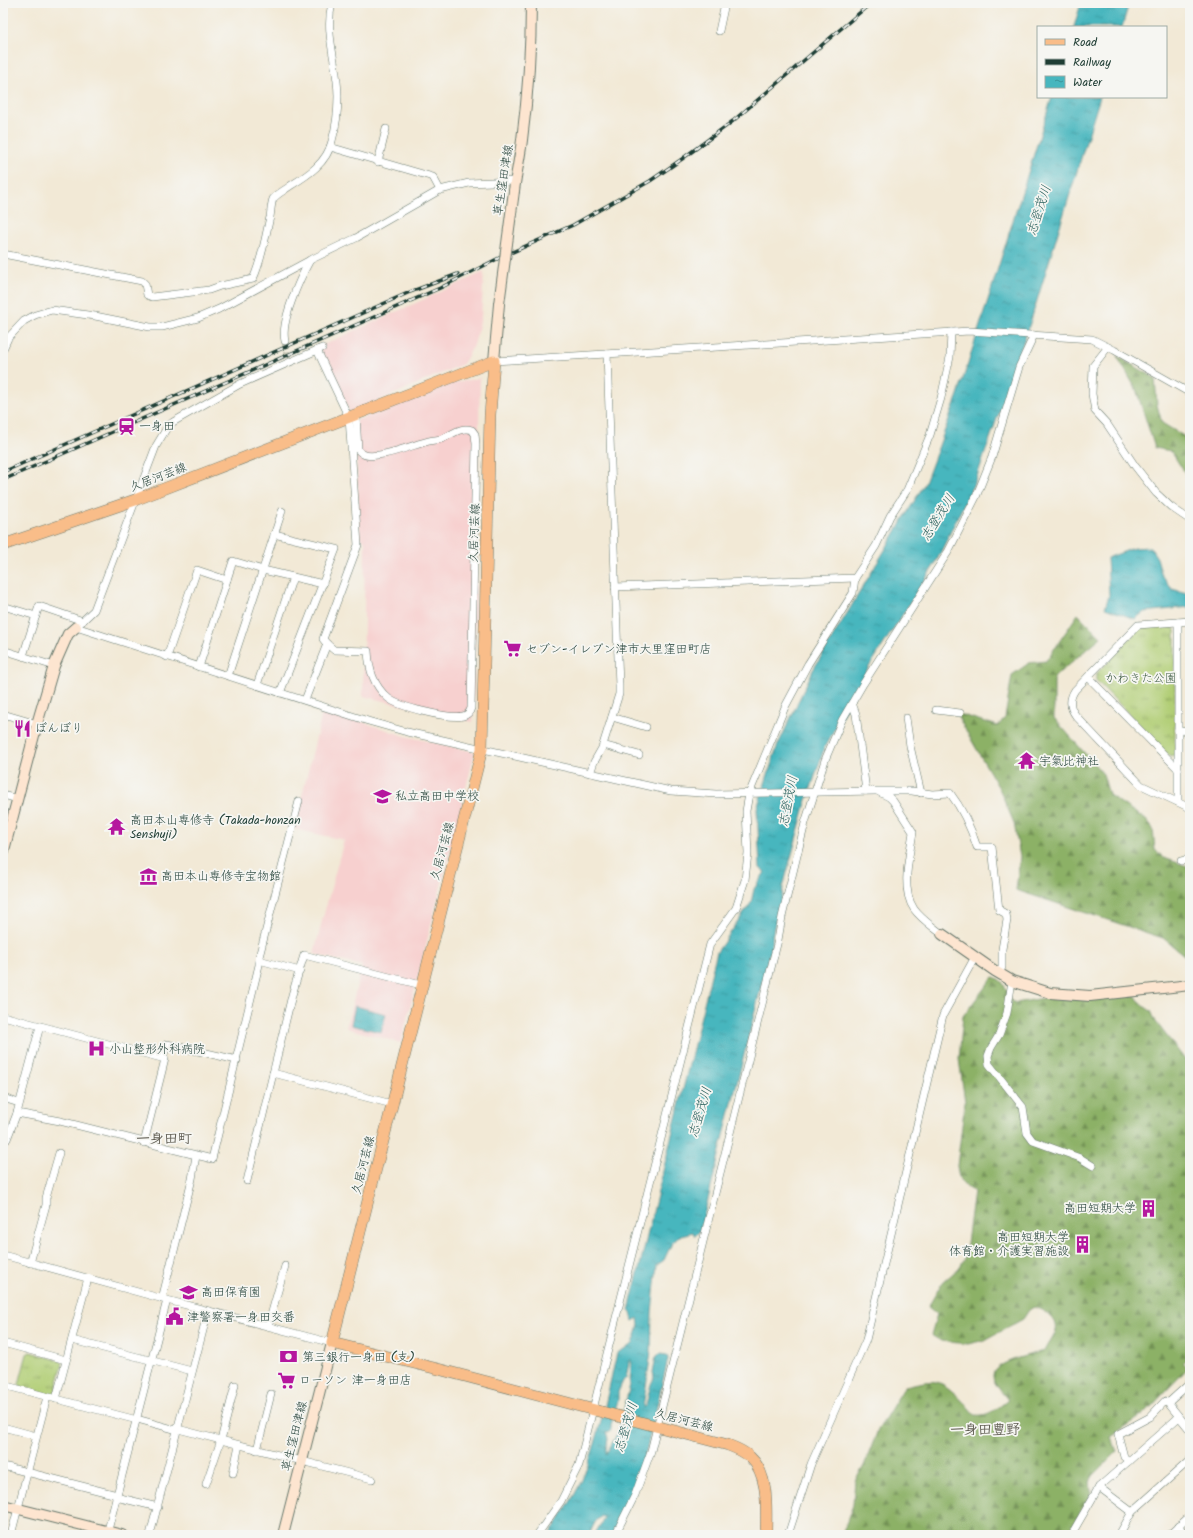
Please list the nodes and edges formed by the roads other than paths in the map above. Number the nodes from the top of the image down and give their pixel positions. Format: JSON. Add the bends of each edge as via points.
{"nodes":[{"id":1,"x":332,"y":3,"type":"edge"},
{"id":2,"x":531,"y":3,"type":"edge"},
{"id":3,"x":725,"y":3,"type":"edge"},
{"id":4,"x":719,"y":31,"type":"dead end"},
{"id":5,"x":386,"y":129,"type":"dead end"},
{"id":6,"x":330,"y":147,"type":"junction"},
{"id":7,"x":378,"y":162,"type":"junction"},
{"id":8,"x":515,"y":186,"type":"junction"},
{"id":9,"x":440,"y":190,"type":"junction"},
{"id":10,"x":3,"y":254,"type":"edge"},
{"id":11,"x":310,"y":260,"type":"junction"},
{"id":12,"x":253,"y":279,"type":"junction"},
{"id":13,"x":254,"y":290,"type":"junction"},
{"id":14,"x":951,"y":332,"type":"junction"},
{"id":15,"x":1032,"y":335,"type":"junction"},
{"id":16,"x":285,"y":341,"type":"tunnel mouth"},
{"id":17,"x":1108,"y":347,"type":"junction"},
{"id":18,"x":3,"y":350,"type":"edge"},
{"id":19,"x":607,"y":354,"type":"junction"},
{"id":20,"x":494,"y":361,"type":"junction"},
{"id":21,"x":1190,"y":393,"type":"edge"},
{"id":22,"x":352,"y":417,"type":"junction"},
{"id":23,"x":134,"y":500,"type":"junction"},
{"id":24,"x":282,"y":511,"type":"dead end"},
{"id":25,"x":1190,"y":520,"type":"edge"},
{"id":26,"x":274,"y":534,"type":"junction"},
{"id":27,"x":3,"y":545,"type":"edge"},
{"id":28,"x":262,"y":570,"type":"junction"},
{"id":29,"x":293,"y":577,"type":"junction"},
{"id":30,"x":855,"y":578,"type":"junction"},
{"id":31,"x":227,"y":580,"type":"junction"},
{"id":32,"x":323,"y":584,"type":"junction"},
{"id":33,"x":615,"y":587,"type":"junction"},
{"id":34,"x":3,"y":606,"type":"edge"},
{"id":35,"x":36,"y":616,"type":"junction"},
{"id":36,"x":1190,"y":621,"type":"edge"},
{"id":37,"x":1178,"y":622,"type":"junction"},
{"id":38,"x":80,"y":624,"type":"junction"},
{"id":39,"x":327,"y":644,"type":"junction"},
{"id":40,"x":3,"y":650,"type":"edge"},
{"id":41,"x":23,"y":656,"type":"junction"},
{"id":42,"x":167,"y":657,"type":"junction"},
{"id":43,"x":54,"y":666,"type":"junction"},
{"id":44,"x":199,"y":667,"type":"junction"},
{"id":45,"x":228,"y":676,"type":"junction"},
{"id":46,"x":1088,"y":677,"type":"junction"},
{"id":47,"x":258,"y":685,"type":"junction"},
{"id":48,"x":280,"y":693,"type":"junction"},
{"id":49,"x":305,"y":700,"type":"junction"},
{"id":50,"x":852,"y":703,"type":"junction"},
{"id":51,"x":936,"y":710,"type":"dead end"},
{"id":52,"x":960,"y":713,"type":"dead end"},
{"id":53,"x":3,"y":714,"type":"edge"},
{"id":54,"x":612,"y":717,"type":"junction"},
{"id":55,"x":906,"y":718,"type":"dead end"},
{"id":56,"x":37,"y":724,"type":"junction"},
{"id":57,"x":646,"y":727,"type":"dead end"},
{"id":58,"x":1178,"y":730,"type":"junction"},
{"id":59,"x":1190,"y":731,"type":"edge"},
{"id":60,"x":603,"y":745,"type":"junction"},
{"id":61,"x":482,"y":749,"type":"junction"},
{"id":62,"x":639,"y":755,"type":"dead end"},
{"id":63,"x":1178,"y":769,"type":"junction"},
{"id":64,"x":590,"y":773,"type":"junction"},
{"id":65,"x":866,"y":791,"type":"junction"},
{"id":66,"x":875,"y":791,"type":"junction"},
{"id":67,"x":816,"y":793,"type":"junction"},
{"id":68,"x":921,"y":793,"type":"junction"},
{"id":69,"x":750,"y":794,"type":"junction"},
{"id":70,"x":3,"y":795,"type":"edge"},
{"id":71,"x":17,"y":799,"type":"junction"},
{"id":72,"x":299,"y":801,"type":"dead end"},
{"id":73,"x":1178,"y":802,"type":"junction"},
{"id":74,"x":1190,"y":808,"type":"edge"},
{"id":75,"x":3,"y":854,"type":"edge"},
{"id":76,"x":1190,"y":860,"type":"edge"},
{"id":77,"x":1181,"y":861,"type":"dead end"},
{"id":78,"x":942,"y":934,"type":"joint"},
{"id":79,"x":975,"y":957,"type":"junction"},
{"id":80,"x":259,"y":960,"type":"junction"},
{"id":81,"x":300,"y":971,"type":"junction"},
{"id":82,"x":999,"y":974,"type":"junction"},
{"id":83,"x":1012,"y":981,"type":"junction"},
{"id":84,"x":421,"y":985,"type":"junction"},
{"id":85,"x":1190,"y":985,"type":"edge"},
{"id":86,"x":3,"y":1016,"type":"edge"},
{"id":87,"x":40,"y":1026,"type":"junction"},
{"id":88,"x":163,"y":1058,"type":"junction"},
{"id":89,"x":237,"y":1060,"type":"junction"},
{"id":90,"x":274,"y":1073,"type":"junction"},
{"id":91,"x":3,"y":1098,"type":"edge"},
{"id":92,"x":19,"y":1103,"type":"junction"},
{"id":93,"x":392,"y":1104,"type":"junction"},
{"id":94,"x":16,"y":1113,"type":"junction"},
{"id":95,"x":7,"y":1139,"type":"dead end"},
{"id":96,"x":144,"y":1143,"type":"junction"},
{"id":97,"x":60,"y":1153,"type":"dead end"},
{"id":98,"x":196,"y":1156,"type":"junction"},
{"id":99,"x":1093,"y":1166,"type":"dead end"},
{"id":100,"x":247,"y":1180,"type":"dead end"},
{"id":101,"x":3,"y":1255,"type":"edge"},
{"id":102,"x":30,"y":1263,"type":"junction"},
{"id":103,"x":285,"y":1266,"type":"dead end"},
{"id":104,"x":88,"y":1278,"type":"junction"},
{"id":105,"x":165,"y":1300,"type":"junction"},
{"id":106,"x":208,"y":1311,"type":"junction"},
{"id":107,"x":268,"y":1326,"type":"junction"},
{"id":108,"x":72,"y":1340,"type":"junction"},
{"id":109,"x":3,"y":1343,"type":"edge"},
{"id":110,"x":332,"y":1343,"type":"junction"},
{"id":111,"x":66,"y":1360,"type":"junction"},
{"id":112,"x":151,"y":1360,"type":"junction"},
{"id":113,"x":192,"y":1371,"type":"junction"},
{"id":114,"x":1190,"y":1383,"type":"edge"},
{"id":115,"x":3,"y":1385,"type":"edge"},
{"id":116,"x":235,"y":1385,"type":"dead end"},
{"id":117,"x":271,"y":1394,"type":"dead end"},
{"id":118,"x":46,"y":1397,"type":"junction"},
{"id":119,"x":56,"y":1399,"type":"junction"},
{"id":120,"x":1168,"y":1403,"type":"junction"},
{"id":121,"x":595,"y":1410,"type":"junction"},
{"id":122,"x":1179,"y":1417,"type":"junction"},
{"id":123,"x":137,"y":1419,"type":"junction"},
{"id":124,"x":657,"y":1426,"type":"junction"},
{"id":125,"x":3,"y":1427,"type":"edge"},
{"id":126,"x":177,"y":1429,"type":"junction"},
{"id":127,"x":1190,"y":1430,"type":"edge"},
{"id":128,"x":36,"y":1436,"type":"junction"},
{"id":129,"x":221,"y":1440,"type":"junction"},
{"id":130,"x":239,"y":1445,"type":"junction"},
{"id":131,"x":257,"y":1450,"type":"junction"},
{"id":132,"x":1190,"y":1460,"type":"edge"},
{"id":133,"x":301,"y":1461,"type":"junction"},
{"id":134,"x":1129,"y":1461,"type":"junction"},
{"id":135,"x":3,"y":1466,"type":"edge"},
{"id":136,"x":27,"y":1472,"type":"junction"},
{"id":137,"x":233,"y":1473,"type":"dead end"},
{"id":138,"x":372,"y":1479,"type":"dead end"},
{"id":139,"x":206,"y":1484,"type":"dead end"},
{"id":140,"x":1099,"y":1487,"type":"junction"},
{"id":141,"x":116,"y":1496,"type":"junction"},
{"id":142,"x":3,"y":1505,"type":"edge"},
{"id":143,"x":158,"y":1507,"type":"junction"},
{"id":144,"x":18,"y":1508,"type":"junction"},
{"id":145,"x":1132,"y":1512,"type":"junction"},
{"id":146,"x":1190,"y":1516,"type":"edge"},
{"id":147,"x":1178,"y":1526,"type":"junction"},
{"id":148,"x":107,"y":1533,"type":"edge"},
{"id":149,"x":11,"y":1535,"type":"edge"},
{"id":150,"x":122,"y":1535,"type":"edge"},
{"id":151,"x":150,"y":1535,"type":"edge"},
{"id":152,"x":283,"y":1535,"type":"edge"},
{"id":153,"x":537,"y":1535,"type":"edge"},
{"id":154,"x":615,"y":1535,"type":"edge"},
{"id":155,"x":766,"y":1535,"type":"edge"},
{"id":156,"x":788,"y":1535,"type":"edge"},
{"id":157,"x":1074,"y":1535,"type":"edge"},
{"id":158,"x":1119,"y":1535,"type":"edge"},
{"id":159,"x":1169,"y":1535,"type":"edge"},
{"id":160,"x":1186,"y":1535,"type":"edge"}],
"edges":[{"from":1,"to":6,"type":"street","via":[[328,16],[338,96],[336,122]]},
{"from":2,"to":8,"type":"street","name":"草生窪田津線","via":[[527,103]]},
{"from":3,"to":4,"type":"street"},
{"from":5,"to":7,"type":"street"},
{"from":6,"to":7,"type":"street"},
{"from":6,"to":12,"type":"street","via":[[328,154],[313,170],[273,200]]},
{"from":7,"to":9,"type":"street","via":[[433,177]]},
{"from":8,"to":9,"type":"street","via":[[469,183]]},
{"from":8,"to":20,"type":"street","name":"草生窪田津線","bridge":true},
{"from":9,"to":11,"type":"street","via":[[356,238]]},
{"from":10,"to":12,"type":"street","via":[[142,281],[146,284],[148,295],[152,297],[210,290]]},
{"from":11,"to":13,"type":"street"},
{"from":11,"to":16,"type":"street","via":[[284,326]]},
{"from":12,"to":13,"type":"street"},
{"from":13,"to":18,"type":"street","via":[[198,318],[162,327],[52,310],[31,317],[18,326],[8,338]]},
{"from":14,"to":15,"type":"street"},
{"from":14,"to":19,"type":"street"},
{"from":14,"to":30,"type":"street","via":[[950,357],[930,435],[907,490]]},
{"from":15,"to":17,"type":"street","via":[[1092,339]]},
{"from":15,"to":50,"type":"street","via":[[1019,367],[992,457],[976,497],[948,552]]},
{"from":17,"to":21,"type":"street"},
{"from":17,"to":25,"type":"street","via":[[1093,366],[1092,394],[1095,411],[1156,493]]},
{"from":19,"to":20,"type":"street"},
{"from":19,"to":33,"type":"street"},
{"from":20,"to":22,"type":"main road","name":"久居河芸線"},
{"from":20,"to":61,"type":"main road","name":"久居河芸線"},
{"from":22,"to":23,"type":"main road","name":"久居河芸線"},
{"from":22,"to":23,"type":"street","via":[[319,349],[240,384],[168,426],[159,439]]},
{"from":22,"to":39,"type":"street","via":[[358,545],[323,639]]},
{"from":22,"to":39,"type":"street","via":[[358,450],[368,456],[441,439],[466,428],[475,434],[470,711],[464,716],[453,716],[396,703],[388,698],[375,682],[370,670],[368,651],[334,650]]},
{"from":23,"to":27,"type":"main road","name":"久居河芸線"},
{"from":23,"to":38,"type":"street","via":[[94,610]]},
{"from":24,"to":26,"type":"street"},
{"from":26,"to":28,"type":"street"},
{"from":26,"to":32,"type":"street","via":[[336,549]]},
{"from":28,"to":29,"type":"street"},
{"from":28,"to":31,"type":"street","via":[[233,561]]},
{"from":28,"to":45,"type":"street"},
{"from":29,"to":32,"type":"street"},
{"from":29,"to":47,"type":"street"},
{"from":30,"to":33,"type":"street"},
{"from":30,"to":69,"type":"street","via":[[854,593],[808,664],[785,707]]},
{"from":31,"to":42,"type":"street","via":[[197,570]]},
{"from":31,"to":44,"type":"street"},
{"from":32,"to":48,"type":"street"},
{"from":33,"to":54,"type":"street","via":[[620,686]]},
{"from":34,"to":35,"type":"street"},
{"from":35,"to":38,"type":"street","via":[[39,606]]},
{"from":35,"to":41,"type":"street"},
{"from":36,"to":37,"type":"street"},
{"from":37,"to":46,"type":"street","via":[[1138,625]]},
{"from":37,"to":58,"type":"street"},
{"from":38,"to":42,"type":"street"},
{"from":38,"to":43,"type":"street","via":[[68,634]]},
{"from":39,"to":49,"type":"street"},
{"from":40,"to":41,"type":"street"},
{"from":41,"to":43,"type":"street"},
{"from":42,"to":44,"type":"street"},
{"from":43,"to":56,"type":"street"},
{"from":44,"to":45,"type":"street"},
{"from":45,"to":47,"type":"street"},
{"from":46,"to":63,"type":"street"},
{"from":46,"to":73,"type":"street","via":[[1072,695],[1072,712],[1141,785]]},
{"from":47,"to":48,"type":"street"},
{"from":48,"to":49,"type":"street"},
{"from":49,"to":61,"type":"street","via":[[407,732]]},
{"from":50,"to":65,"type":"street","via":[[857,718]]},
{"from":50,"to":67,"type":"street","via":[[825,760]]},
{"from":51,"to":52,"type":"street"},
{"from":53,"to":56,"type":"street"},
{"from":54,"to":57,"type":"street"},
{"from":54,"to":60,"type":"street"},
{"from":55,"to":68,"type":"street"},
{"from":56,"to":71,"type":"street"},
{"from":58,"to":59,"type":"street"},
{"from":58,"to":63,"type":"street"},
{"from":60,"to":62,"type":"street"},
{"from":60,"to":64,"type":"street"},
{"from":61,"to":64,"type":"street"},
{"from":61,"to":84,"type":"main road","name":"久居河芸線"},
{"from":63,"to":73,"type":"street"},
{"from":64,"to":69,"type":"street","via":[[671,791]]},
{"from":65,"to":66,"type":"street"},
{"from":65,"to":67,"type":"street"},
{"from":66,"to":68,"type":"street"},
{"from":66,"to":78,"type":"street","via":[[893,801],[913,832],[906,881],[909,900],[920,916]]},
{"from":67,"to":69,"type":"street"},
{"from":67,"to":124,"type":"street","via":[[782,917]]},
{"from":68,"to":82,"type":"street","via":[[950,793],[970,826],[977,848],[992,847],[999,910],[1006,914],[1007,920]]},
{"from":69,"to":121,"type":"street","via":[[746,811],[748,853],[745,880],[736,908],[710,944]]},
{"from":70,"to":71,"type":"street"},
{"from":71,"to":75,"type":"street"},
{"from":72,"to":80,"type":"street"},
{"from":73,"to":74,"type":"street"},
{"from":76,"to":77,"type":"street"},
{"from":78,"to":79,"type":"street"},
{"from":79,"to":82,"type":"street"},
{"from":79,"to":156,"type":"street","via":[[943,1016],[866,1340],[811,1464]]},
{"from":80,"to":81,"type":"street"},
{"from":80,"to":89,"type":"street"},
{"from":81,"to":84,"type":"street","via":[[304,955]]},
{"from":81,"to":90,"type":"street"},
{"from":82,"to":83,"type":"street"},
{"from":83,"to":85,"type":"street","via":[[1050,993],[1080,996]]},
{"from":83,"to":99,"type":"street","via":[[1007,1013],[988,1056],[989,1064],[1023,1107],[1027,1133],[1033,1141],[1080,1158]]},
{"from":84,"to":93,"type":"main road","name":"久居河芸線"},
{"from":86,"to":87,"type":"street"},
{"from":87,"to":88,"type":"street"},
{"from":87,"to":92,"type":"street"},
{"from":88,"to":89,"type":"street","via":[[167,1044]]},
{"from":88,"to":96,"type":"street"},
{"from":89,"to":98,"type":"street","via":[[212,1159]]},
{"from":90,"to":93,"type":"street"},
{"from":90,"to":100,"type":"street"},
{"from":91,"to":92,"type":"street"},
{"from":92,"to":94,"type":"street"},
{"from":93,"to":110,"type":"main road","name":"久居河芸線"},
{"from":94,"to":95,"type":"street"},
{"from":94,"to":96,"type":"street","via":[[60,1121]]},
{"from":96,"to":98,"type":"street"},
{"from":97,"to":102,"type":"street"},
{"from":98,"to":105,"type":"street"},
{"from":101,"to":102,"type":"street"},
{"from":102,"to":104,"type":"street"},
{"from":103,"to":107,"type":"street"},
{"from":104,"to":105,"type":"street"},
{"from":104,"to":108,"type":"street"},
{"from":105,"to":106,"type":"street"},
{"from":105,"to":112,"type":"street"},
{"from":106,"to":107,"type":"street"},
{"from":106,"to":113,"type":"street"},
{"from":107,"to":110,"type":"street"},
{"from":108,"to":111,"type":"street"},
{"from":108,"to":112,"type":"street"},
{"from":109,"to":111,"type":"street"},
{"from":110,"to":121,"type":"main road","name":"久居河芸線"},
{"from":110,"to":133,"type":"street","name":"草生窪田津線"},
{"from":111,"to":119,"type":"street"},
{"from":112,"to":113,"type":"street"},
{"from":112,"to":123,"type":"street"},
{"from":113,"to":126,"type":"street"},
{"from":114,"to":120,"type":"street"},
{"from":115,"to":118,"type":"street"},
{"from":116,"to":129,"type":"street"},
{"from":117,"to":131,"type":"street"},
{"from":118,"to":119,"type":"street"},
{"from":118,"to":128,"type":"street"},
{"from":119,"to":123,"type":"street"},
{"from":120,"to":122,"type":"street"},
{"from":120,"to":134,"type":"street","via":[[1165,1401],[1150,1417],[1118,1434],[1124,1457]]},
{"from":121,"to":124,"type":"main road","name":"久居河芸線"},
{"from":121,"to":153,"type":"street","via":[[580,1465],[561,1501]]},
{"from":122,"to":127,"type":"street"},
{"from":122,"to":134,"type":"street"},
{"from":123,"to":126,"type":"street"},
{"from":123,"to":141,"type":"street"},
{"from":124,"to":154,"type":"street","via":[[635,1495]]},
{"from":124,"to":155,"type":"main road","name":"久居河芸線","via":[[728,1444],[750,1456],[760,1470],[763,1481]]},
{"from":125,"to":128,"type":"street"},
{"from":126,"to":129,"type":"street"},
{"from":126,"to":143,"type":"street"},
{"from":128,"to":136,"type":"street"},
{"from":129,"to":130,"type":"street"},
{"from":129,"to":139,"type":"street"},
{"from":130,"to":131,"type":"street"},
{"from":130,"to":137,"type":"street"},
{"from":131,"to":133,"type":"street"},
{"from":132,"to":145,"type":"street"},
{"from":133,"to":138,"type":"street"},
{"from":133,"to":152,"type":"street","name":"草生窪田津線"},
{"from":134,"to":140,"type":"street"},
{"from":135,"to":136,"type":"street"},
{"from":136,"to":141,"type":"street"},
{"from":136,"to":144,"type":"street"},
{"from":140,"to":145,"type":"street"},
{"from":140,"to":157,"type":"street","via":[[1074,1530]]},
{"from":141,"to":143,"type":"street"},
{"from":141,"to":148,"type":"street"},
{"from":142,"to":144,"type":"street"},
{"from":143,"to":151,"type":"street"},
{"from":144,"to":148,"type":"street"},
{"from":144,"to":149,"type":"street"},
{"from":145,"to":158,"type":"street"},
{"from":146,"to":147,"type":"street"},
{"from":147,"to":159,"type":"street"},
{"from":147,"to":160,"type":"street"},
{"from":148,"to":150,"type":"street"}]}
